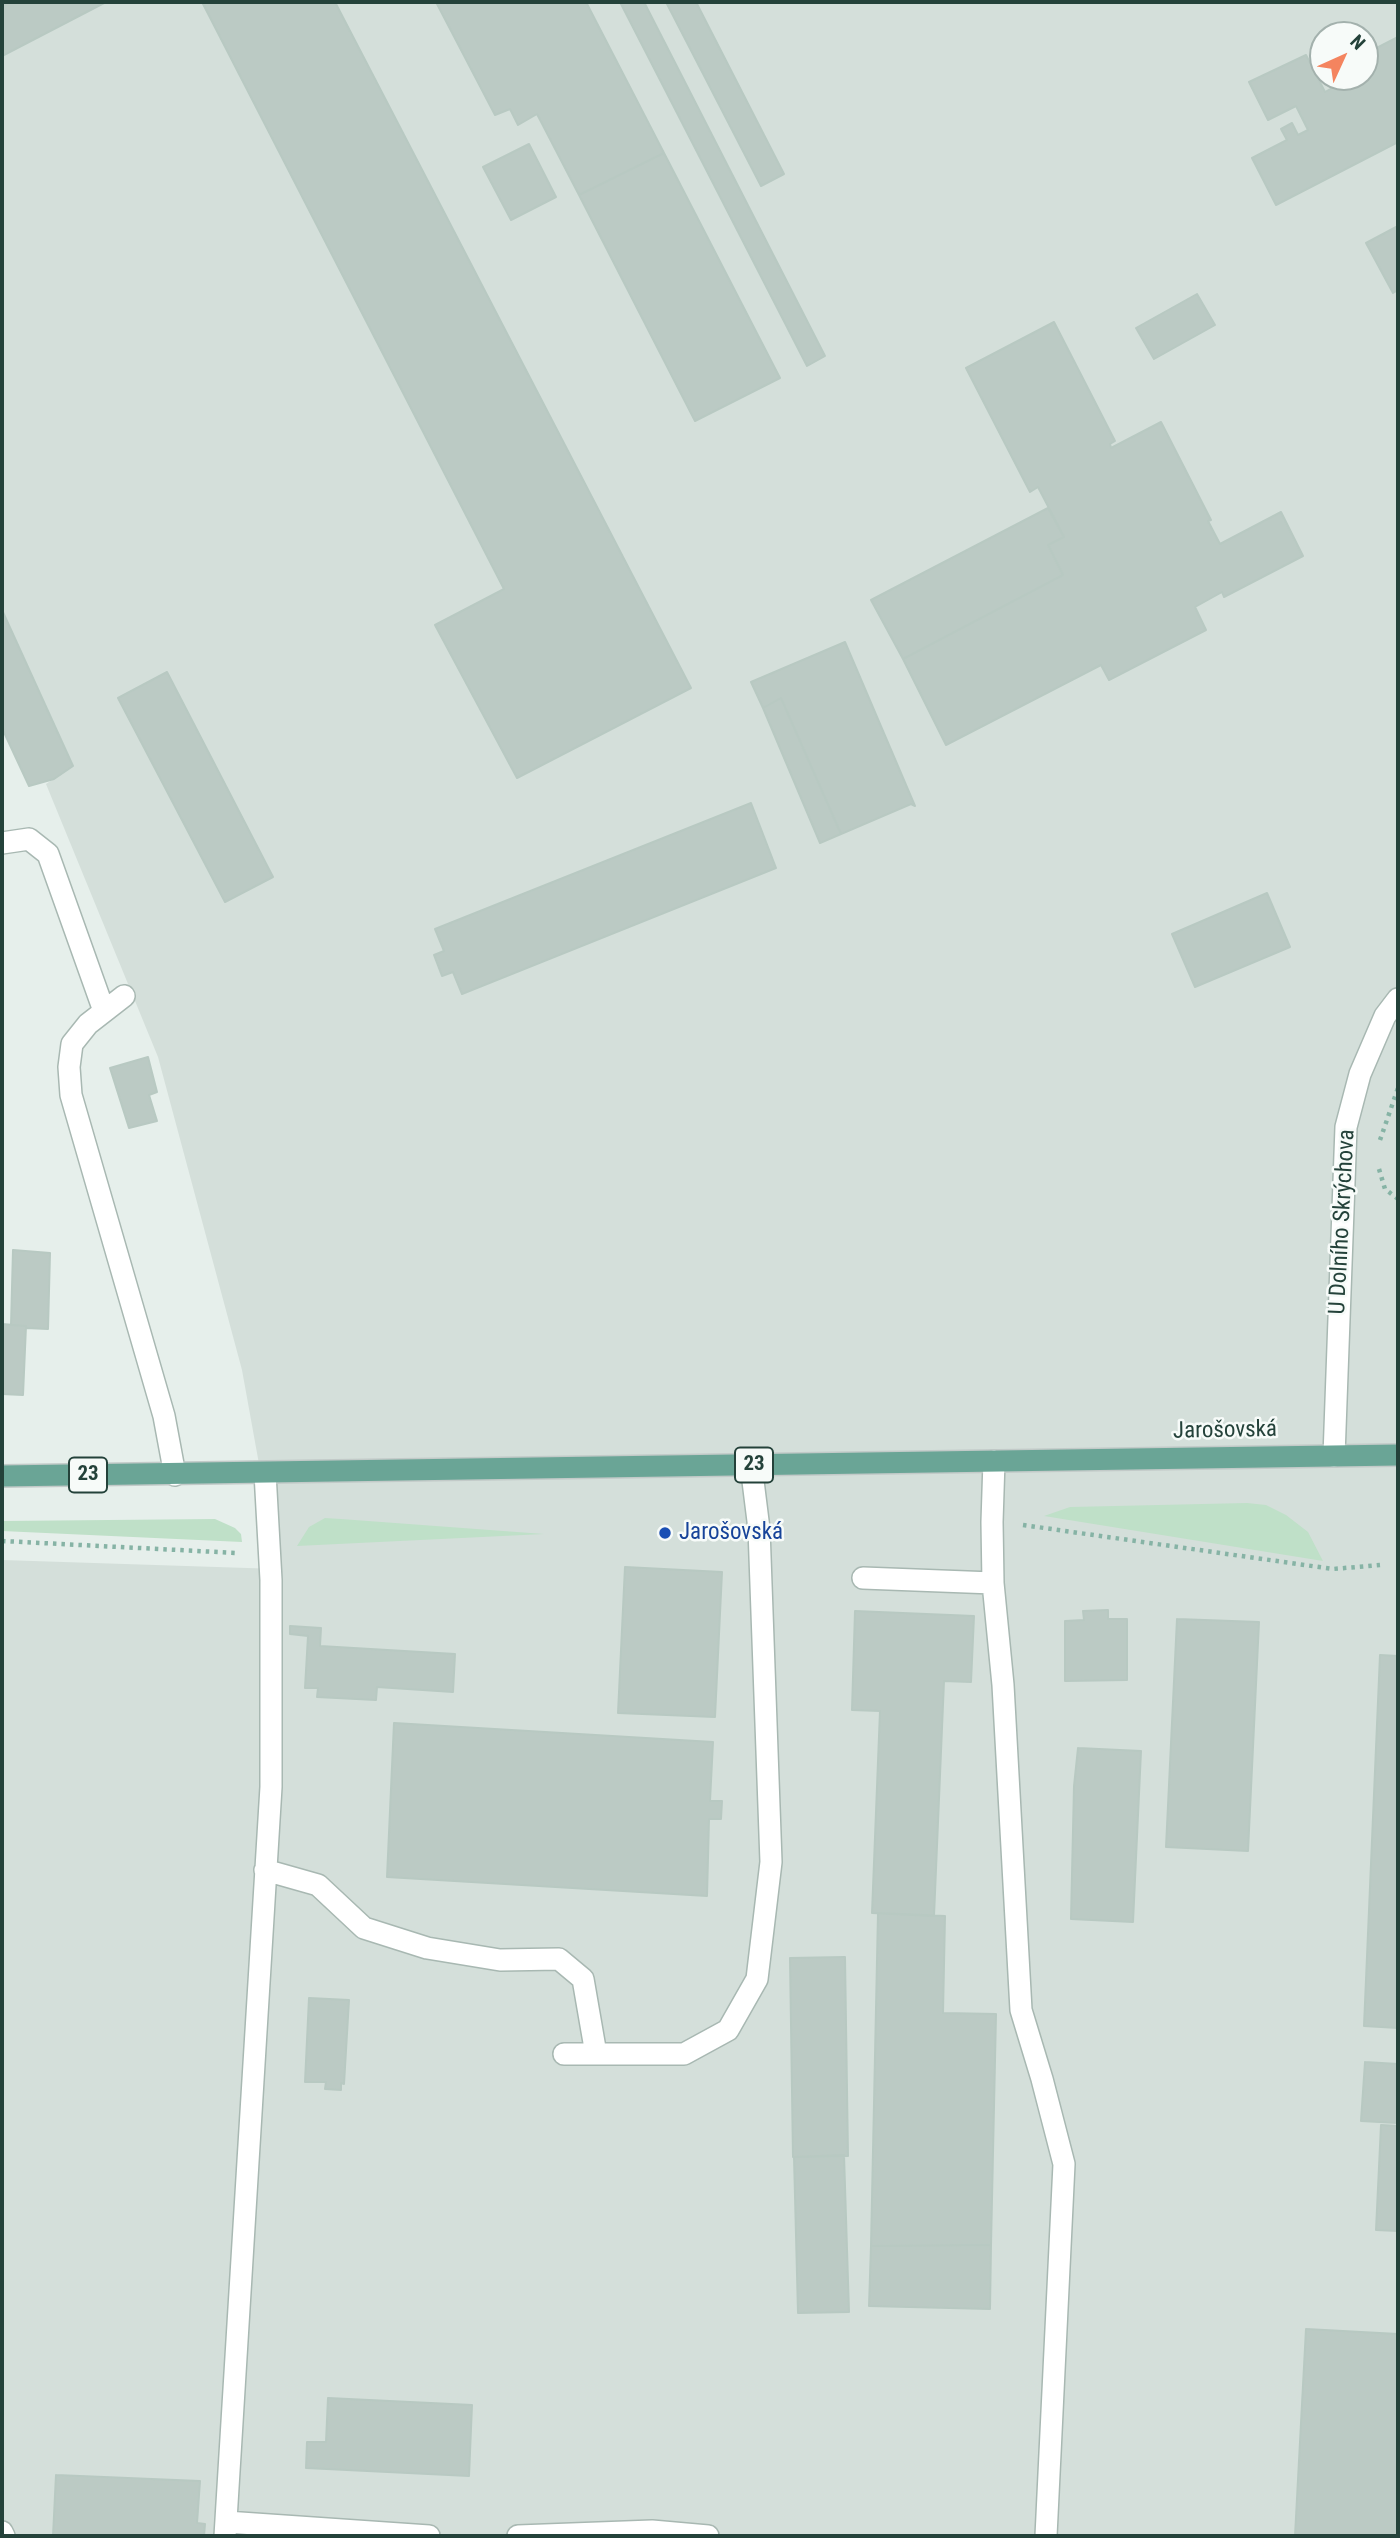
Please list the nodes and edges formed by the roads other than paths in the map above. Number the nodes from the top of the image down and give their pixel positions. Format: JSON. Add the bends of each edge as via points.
{"nodes":[{"id":1,"x":2,"y":844,"type":"edge"},
{"id":2,"x":124,"y":996,"type":"dead end"},
{"id":3,"x":1398,"y":999,"type":"edge"},
{"id":4,"x":104,"y":1011,"type":"junction"},
{"id":5,"x":1334,"y":1455,"type":"junction"},
{"id":6,"x":1398,"y":1455,"type":"edge"},
{"id":7,"x":994,"y":1461,"type":"junction"},
{"id":8,"x":751,"y":1465,"type":"junction"},
{"id":9,"x":265,"y":1473,"type":"junction"},
{"id":10,"x":175,"y":1475,"type":"junction"},
{"id":11,"x":2,"y":1476,"type":"edge"},
{"id":12,"x":863,"y":1578,"type":"dead end"},
{"id":13,"x":993,"y":1583,"type":"junction"},
{"id":14,"x":265,"y":1870,"type":"junction"},
{"id":15,"x":564,"y":2054,"type":"dead end"},
{"id":16,"x":596,"y":2054,"type":"junction"},
{"id":17,"x":226,"y":2529,"type":"edge"},
{"id":18,"x":429,"y":2536,"type":"edge"},
{"id":19,"x":518,"y":2536,"type":"edge"},
{"id":20,"x":708,"y":2536,"type":"edge"},
{"id":21,"x":1046,"y":2536,"type":"edge"}],
"edges":[{"from":1,"to":4,"type":"street","via":[[29,839],[48,854]]},
{"from":2,"to":4,"type":"street"},
{"from":3,"to":5,"type":"street","name":"U Dolního Skrýchova","via":[[1385,1016],[1360,1074],[1346,1127]]},
{"from":4,"to":10,"type":"street","via":[[72,1044],[71,1095],[164,1416]]},
{"from":5,"to":6,"type":"main road","name":"Jarošovská","number":"23"},
{"from":5,"to":7,"type":"main road","name":"Jarošovská","number":"23"},
{"from":7,"to":8,"type":"main road","name":"Jarošovská","number":"23"},
{"from":7,"to":13,"type":"street"},
{"from":8,"to":9,"type":"main road","name":"Jarošovská","number":"23"},
{"from":8,"to":16,"type":"street","via":[[759,1529],[771,1862],[757,1979],[728,2030],[684,2054]]},
{"from":9,"to":10,"type":"main road","name":"Jarošovská","number":"23"},
{"from":9,"to":14,"type":"street","via":[[271,1787]]},
{"from":10,"to":11,"type":"main road","name":"Jarošovská","number":"23"},
{"from":12,"to":13,"type":"street"},
{"from":13,"to":21,"type":"street","via":[[1021,2010],[1064,2164]]},
{"from":14,"to":16,"type":"street","via":[[318,1885],[364,1928],[427,1948],[500,1960],[559,1959],[583,1979]]},
{"from":14,"to":17,"type":"street"},
{"from":15,"to":16,"type":"street"},
{"from":17,"to":18,"type":"street"},
{"from":19,"to":20,"type":"street","via":[[652,2531]]}]}
